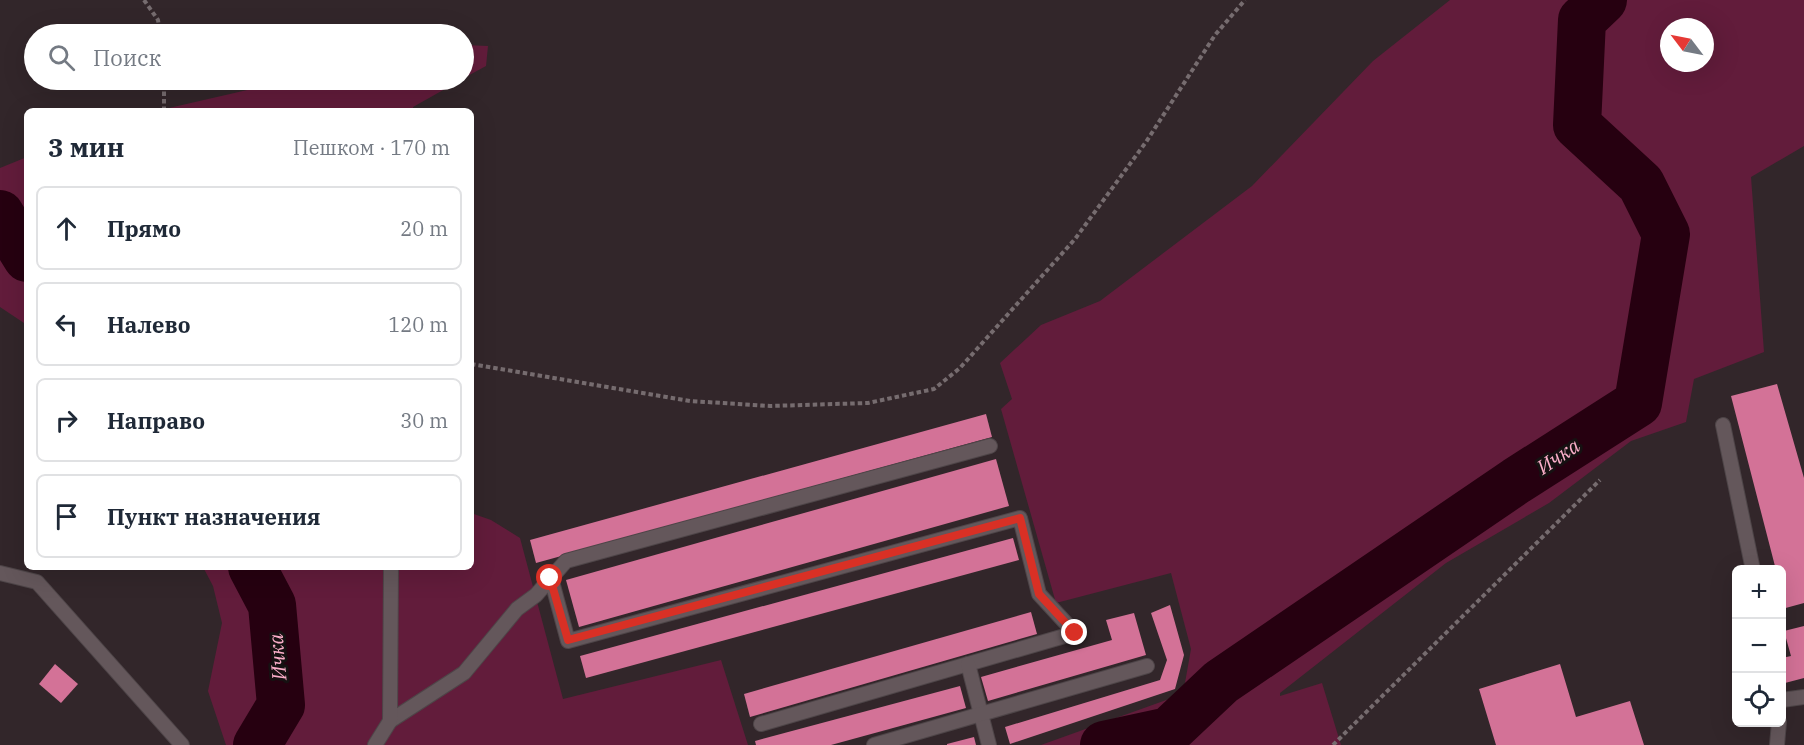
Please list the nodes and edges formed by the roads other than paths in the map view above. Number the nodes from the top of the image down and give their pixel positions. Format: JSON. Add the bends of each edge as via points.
{"nodes":[{"id":1,"x":1723,"y":425,"type":"dead end"},
{"id":2,"x":990,"y":446,"type":"dead end"},
{"id":3,"x":1752,"y":565,"type":"edge"},
{"id":4,"x":391,"y":570,"type":"edge"},
{"id":5,"x":0,"y":573,"type":"edge"},
{"id":6,"x":550,"y":578,"type":"junction"},
{"id":7,"x":968,"y":664,"type":"junction"},
{"id":8,"x":1147,"y":666,"type":"dead end"},
{"id":9,"x":1804,"y":697,"type":"edge"},
{"id":10,"x":1786,"y":699,"type":"edge"},
{"id":11,"x":981,"y":715,"type":"junction"},
{"id":12,"x":390,"y":721,"type":"junction"},
{"id":13,"x":761,"y":724,"type":"dead end"},
{"id":14,"x":1779,"y":727,"type":"edge"},
{"id":15,"x":182,"y":745,"type":"edge"},
{"id":16,"x":375,"y":745,"type":"edge"},
{"id":17,"x":874,"y":745,"type":"edge"},
{"id":18,"x":989,"y":745,"type":"edge"},
{"id":19,"x":1777,"y":745,"type":"edge"}],
"edges":[{"from":1,"to":3,"type":"lane"},
{"from":2,"to":6,"type":"lane","via":[[566,561]]},
{"from":4,"to":12,"type":"lane"},
{"from":5,"to":15,"type":"lane","via":[[37,582]]},
{"from":6,"to":7,"type":"lane","via":[[568,640],[1020,518],[1039,594],[1075,633]]},
{"from":6,"to":12,"type":"lane","via":[[517,609],[464,673]]},
{"from":7,"to":11,"type":"lane"},
{"from":7,"to":13,"type":"lane"},
{"from":8,"to":11,"type":"lane"},
{"from":9,"to":10,"type":"lane"},
{"from":11,"to":17,"type":"lane"},
{"from":11,"to":18,"type":"lane"},
{"from":12,"to":16,"type":"lane"},
{"from":14,"to":19,"type":"lane"}]}
